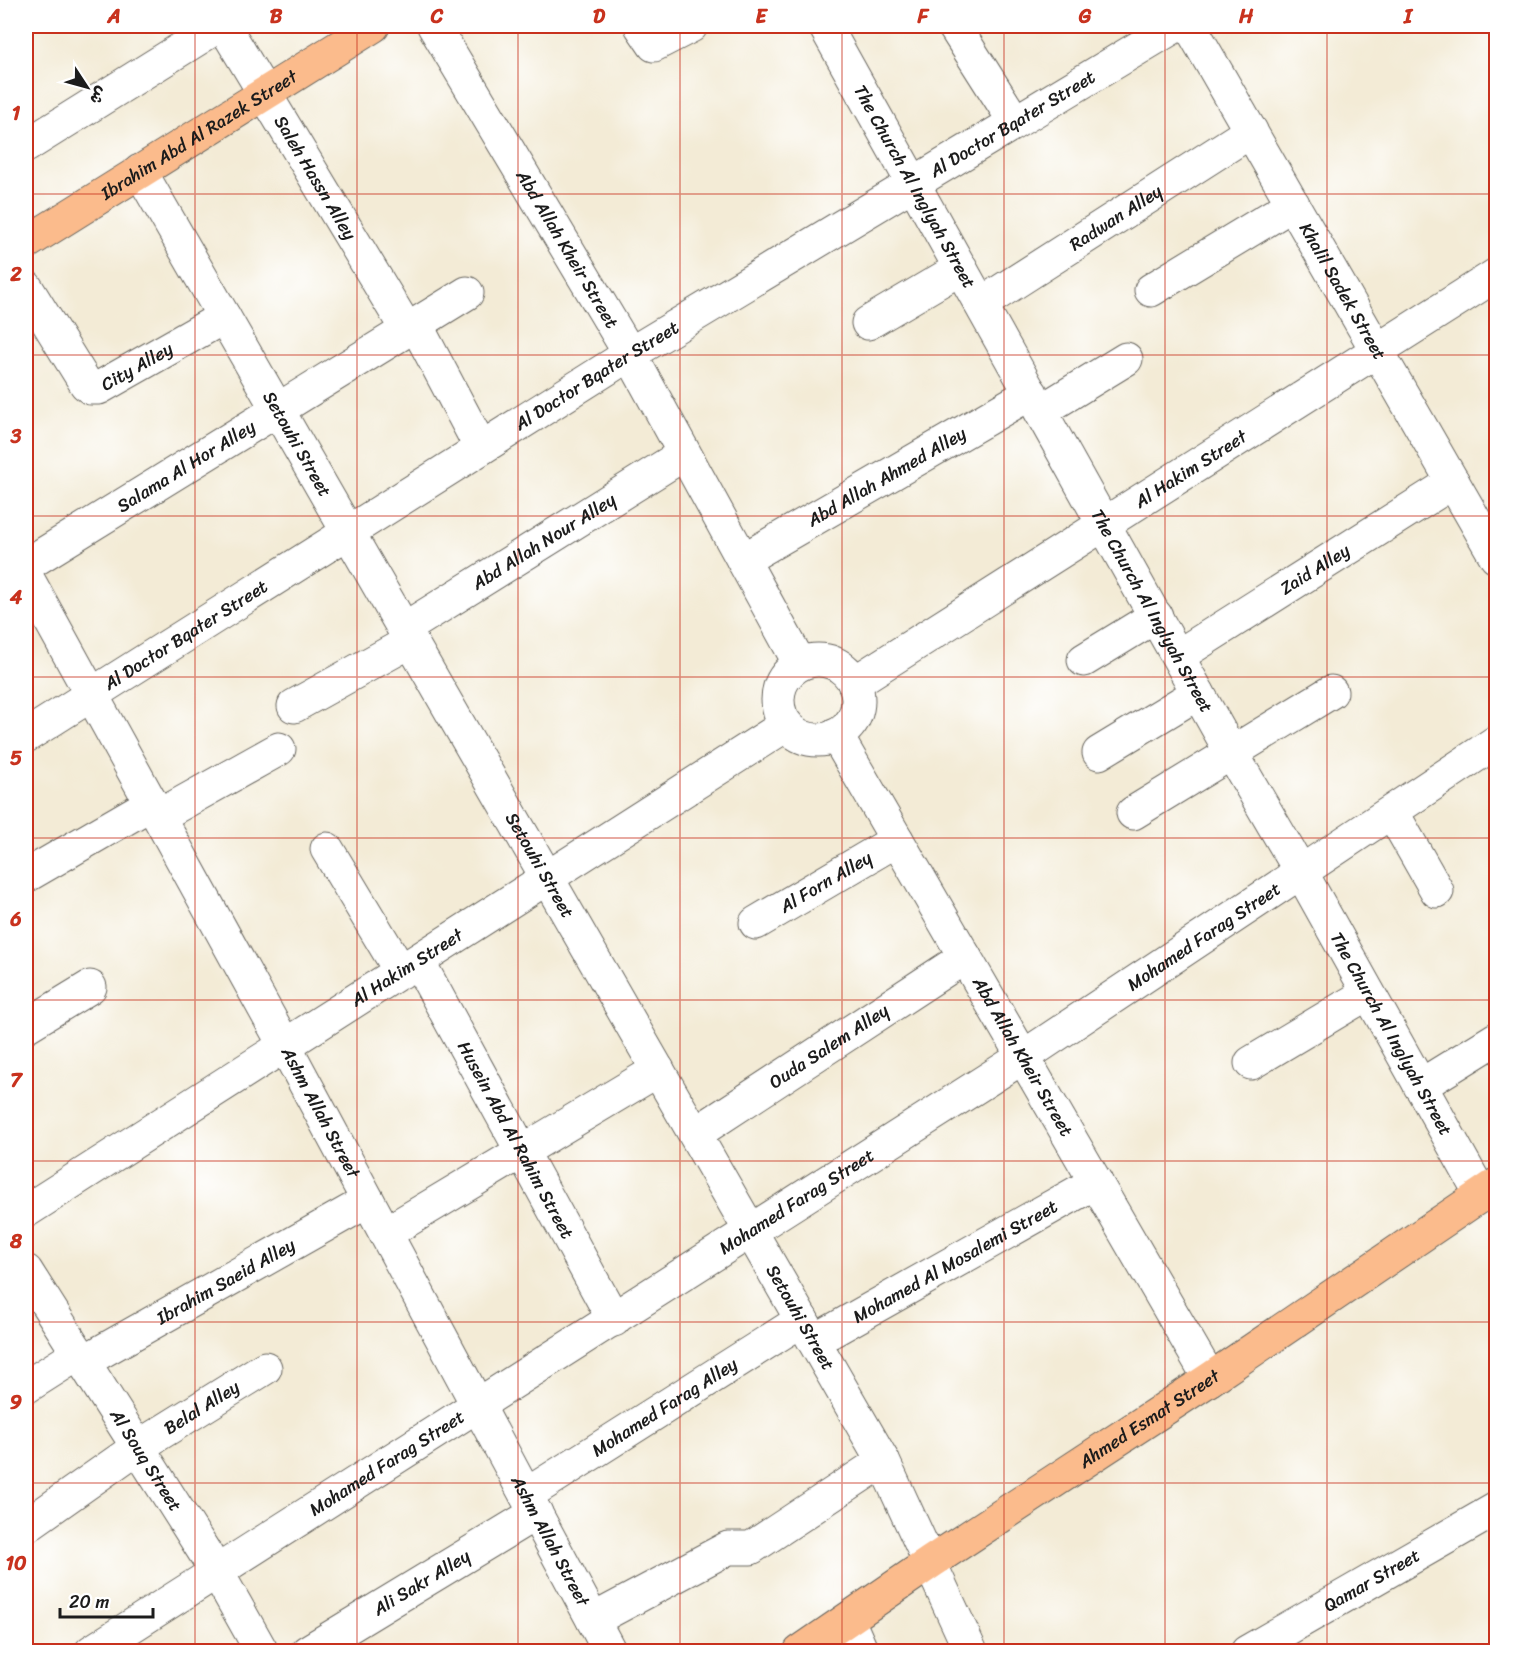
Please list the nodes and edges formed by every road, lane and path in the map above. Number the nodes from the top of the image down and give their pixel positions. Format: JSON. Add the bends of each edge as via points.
{"nodes":[{"id":1,"x":224,"y":26,"type":"edge"},
{"id":2,"x":373,"y":26,"type":"edge"},
{"id":3,"x":434,"y":26,"type":"edge"},
{"id":4,"x":641,"y":26,"type":"edge"},
{"id":5,"x":691,"y":26,"type":"edge"},
{"id":6,"x":825,"y":26,"type":"edge"},
{"id":7,"x":954,"y":26,"type":"edge"},
{"id":8,"x":1175,"y":26,"type":"edge"},
{"id":9,"x":1190,"y":26,"type":"edge"},
{"id":10,"x":199,"y":31,"type":"edge"},
{"id":11,"x":266,"y":92,"type":"junction"},
{"id":12,"x":1015,"y":122,"type":"junction"},
{"id":13,"x":1251,"y":131,"type":"junction"},
{"id":14,"x":26,"y":146,"type":"edge"},
{"id":15,"x":140,"y":171,"type":"junction"},
{"id":16,"x":914,"y":183,"type":"junction"},
{"id":17,"x":1293,"y":204,"type":"junction"},
{"id":18,"x":26,"y":243,"type":"edge"},
{"id":19,"x":961,"y":268,"type":"junction"},
{"id":20,"x":1497,"y":275,"type":"edge"},
{"id":21,"x":26,"y":287,"type":"edge"},
{"id":22,"x":1151,"y":290,"type":"dead end"},
{"id":23,"x":467,"y":293,"type":"dead end"},
{"id":24,"x":981,"y":304,"type":"junction"},
{"id":25,"x":224,"y":317,"type":"junction"},
{"id":26,"x":868,"y":323,"type":"dead end"},
{"id":27,"x":411,"y":328,"type":"junction"},
{"id":28,"x":1378,"y":350,"type":"junction"},
{"id":29,"x":630,"y":354,"type":"junction"},
{"id":30,"x":1126,"y":359,"type":"dead end"},
{"id":31,"x":1036,"y":402,"type":"junction"},
{"id":32,"x":277,"y":410,"type":"junction"},
{"id":33,"x":482,"y":448,"type":"junction"},
{"id":34,"x":684,"y":454,"type":"junction"},
{"id":35,"x":1453,"y":482,"type":"junction"},
{"id":36,"x":1105,"y":524,"type":"junction"},
{"id":37,"x":347,"y":532,"type":"junction"},
{"id":38,"x":1497,"y":556,"type":"edge"},
{"id":39,"x":743,"y":560,"type":"junction"},
{"id":40,"x":26,"y":565,"type":"edge"},
{"id":41,"x":26,"y":576,"type":"edge"},
{"id":42,"x":34,"y":610,"type":"edge"},
{"id":43,"x":1156,"y":616,"type":"junction"},
{"id":44,"x":407,"y":635,"type":"junction"},
{"id":45,"x":1178,"y":656,"type":"junction"},
{"id":46,"x":1084,"y":660,"type":"dead end"},
{"id":47,"x":800,"y":663,"type":"junction"},
{"id":48,"x":854,"y":683,"type":"junction"},
{"id":49,"x":1331,"y":692,"type":"dead end"},
{"id":50,"x":1198,"y":693,"type":"junction"},
{"id":51,"x":92,"y":694,"type":"junction"},
{"id":52,"x":294,"y":706,"type":"dead end"},
{"id":53,"x":786,"y":725,"type":"junction"},
{"id":54,"x":836,"y":735,"type":"junction"},
{"id":55,"x":26,"y":736,"type":"edge"},
{"id":56,"x":1497,"y":742,"type":"edge"},
{"id":57,"x":279,"y":749,"type":"dead end"},
{"id":58,"x":1231,"y":752,"type":"junction"},
{"id":59,"x":1099,"y":753,"type":"dead end"},
{"id":60,"x":156,"y":809,"type":"junction"},
{"id":61,"x":1392,"y":812,"type":"junction"},
{"id":62,"x":1133,"y":813,"type":"dead end"},
{"id":63,"x":897,"y":840,"type":"junction"},
{"id":64,"x":327,"y":849,"type":"dead end"},
{"id":65,"x":1301,"y":872,"type":"junction"},
{"id":66,"x":26,"y":876,"type":"edge"},
{"id":67,"x":547,"y":878,"type":"junction"},
{"id":68,"x":1437,"y":891,"type":"dead end"},
{"id":69,"x":756,"y":923,"type":"dead end"},
{"id":70,"x":965,"y":957,"type":"junction"},
{"id":71,"x":409,"y":967,"type":"junction"},
{"id":72,"x":90,"y":987,"type":"dead end"},
{"id":73,"x":1368,"y":993,"type":"junction"},
{"id":74,"x":26,"y":1026,"type":"edge"},
{"id":75,"x":1497,"y":1039,"type":"edge"},
{"id":76,"x":285,"y":1047,"type":"junction"},
{"id":77,"x":1023,"y":1057,"type":"junction"},
{"id":78,"x":1251,"y":1064,"type":"dead end"},
{"id":79,"x":658,"y":1070,"type":"junction"},
{"id":80,"x":1420,"y":1086,"type":"junction"},
{"id":81,"x":695,"y":1134,"type":"junction"},
{"id":82,"x":522,"y":1151,"type":"junction"},
{"id":83,"x":1096,"y":1182,"type":"junction"},
{"id":84,"x":1489,"y":1190,"type":"edge"},
{"id":85,"x":368,"y":1201,"type":"junction"},
{"id":86,"x":26,"y":1211,"type":"edge"},
{"id":87,"x":752,"y":1232,"type":"junction"},
{"id":88,"x":386,"y":1233,"type":"junction"},
{"id":89,"x":26,"y":1271,"type":"edge"},
{"id":90,"x":614,"y":1320,"type":"junction"},
{"id":91,"x":808,"y":1330,"type":"junction"},
{"id":92,"x":80,"y":1358,"type":"junction"},
{"id":93,"x":265,"y":1368,"type":"dead end"},
{"id":94,"x":1210,"y":1379,"type":"junction"},
{"id":95,"x":26,"y":1387,"type":"edge"},
{"id":96,"x":479,"y":1406,"type":"junction"},
{"id":97,"x":138,"y":1447,"type":"junction"},
{"id":98,"x":883,"y":1461,"type":"junction"},
{"id":99,"x":531,"y":1504,"type":"junction"},
{"id":100,"x":1497,"y":1509,"type":"edge"},
{"id":101,"x":26,"y":1526,"type":"edge"},
{"id":102,"x":931,"y":1562,"type":"junction"},
{"id":103,"x":217,"y":1572,"type":"junction"},
{"id":104,"x":848,"y":1620,"type":"junction"},
{"id":105,"x":601,"y":1642,"type":"edge"},
{"id":106,"x":1281,"y":1643,"type":"edge"},
{"id":107,"x":91,"y":1652,"type":"edge"},
{"id":108,"x":262,"y":1652,"type":"edge"},
{"id":109,"x":307,"y":1652,"type":"edge"},
{"id":110,"x":800,"y":1652,"type":"edge"},
{"id":111,"x":862,"y":1652,"type":"edge"},
{"id":112,"x":971,"y":1652,"type":"edge"},
{"id":113,"x":1247,"y":1652,"type":"edge"}],
"edges":[{"from":1,"to":11,"type":"street","name":"Saleh Hassn Alley"},
{"from":2,"to":11,"type":"main road","name":"Ibrahim Abd Al Razek Street"},
{"from":3,"to":29,"type":"street","name":"Abd Allah Kheir Street"},
{"from":4,"to":5,"type":"street","via":[[654,45]]},
{"from":6,"to":16,"type":"street","name":"The Church Al Inglyah Street"},
{"from":7,"to":12,"type":"street"},
{"from":8,"to":12,"type":"street","name":"Al Doctor Bqater Street"},
{"from":9,"to":13,"type":"street","name":"Khalil Sadek Street"},
{"from":10,"to":14,"type":"street"},
{"from":11,"to":15,"type":"main road","name":"Ibrahim Abd Al Razek Street"},
{"from":11,"to":27,"type":"street","name":"Saleh Hassn Alley"},
{"from":12,"to":16,"type":"street","name":"Al Doctor Bqater Street"},
{"from":13,"to":17,"type":"street","name":"Khalil Sadek Street"},
{"from":13,"to":24,"type":"street","name":"Radwan Alley"},
{"from":15,"to":18,"type":"main road","name":"Ibrahim Abd Al Razek Street"},
{"from":15,"to":25,"type":"street","name":"Setouhi Street"},
{"from":16,"to":19,"type":"street","name":"The Church Al Inglyah Street"},
{"from":16,"to":29,"type":"street","name":"Al Doctor Bqater Street"},
{"from":17,"to":22,"type":"street"},
{"from":17,"to":28,"type":"street","name":"Khalil Sadek Street"},
{"from":19,"to":24,"type":"street","name":"The Church Al Inglyah Street"},
{"from":19,"to":26,"type":"street"},
{"from":20,"to":28,"type":"street","name":"Al Hakim Street"},
{"from":21,"to":25,"type":"street","name":"City Alley","via":[[91,388],[99,388]]},
{"from":23,"to":27,"type":"street","name":"Salama Al Hor Alley"},
{"from":24,"to":31,"type":"street","name":"The Church Al Inglyah Street"},
{"from":25,"to":32,"type":"street","name":"Setouhi Street"},
{"from":27,"to":32,"type":"street","name":"Salama Al Hor Alley"},
{"from":27,"to":33,"type":"street","name":"Saleh Hassn Alley"},
{"from":28,"to":35,"type":"street","name":"Khalil Sadek Street"},
{"from":28,"to":36,"type":"street","name":"Al Hakim Street"},
{"from":29,"to":33,"type":"street","name":"Al Doctor Bqater Street"},
{"from":29,"to":34,"type":"street","name":"Abd Allah Kheir Street"},
{"from":30,"to":31,"type":"street","name":"Abd Allah Ahmed Alley"},
{"from":31,"to":36,"type":"street","name":"The Church Al Inglyah Street"},
{"from":31,"to":39,"type":"street","name":"Abd Allah Ahmed Alley"},
{"from":32,"to":37,"type":"street","name":"Setouhi Street"},
{"from":32,"to":40,"type":"street","name":"Salama Al Hor Alley"},
{"from":33,"to":37,"type":"street","name":"Al Doctor Bqater Street"},
{"from":34,"to":39,"type":"street","name":"Abd Allah Kheir Street"},
{"from":34,"to":44,"type":"street","name":"Abd Allah Nour Alley"},
{"from":35,"to":38,"type":"street","name":"Khalil Sadek Street"},
{"from":35,"to":45,"type":"street","name":"Zaid Alley"},
{"from":36,"to":43,"type":"street","name":"The Church Al Inglyah Street"},
{"from":36,"to":48,"type":"street","name":"Al Hakim Street"},
{"from":37,"to":44,"type":"street","name":"Setouhi Street"},
{"from":37,"to":51,"type":"street","name":"Al Doctor Bqater Street"},
{"from":39,"to":47,"type":"street","name":"Abd Allah Kheir Street"},
{"from":41,"to":42,"type":"street","name":"Ashm Allah Street"},
{"from":42,"to":51,"type":"street","name":"Ashm Allah Street"},
{"from":43,"to":45,"type":"street","name":"The Church Al Inglyah Street"},
{"from":43,"to":46,"type":"street"},
{"from":44,"to":52,"type":"street","name":"Abd Allah Nour Alley"},
{"from":44,"to":67,"type":"street","name":"Setouhi Street"},
{"from":45,"to":50,"type":"street","name":"The Church Al Inglyah Street"},
{"from":47,"to":48,"type":"street","via":[[831,662],[847,672]]},
{"from":47,"to":53,"type":"street","via":[[790,670],[779,691],[780,714]]},
{"from":48,"to":54,"type":"street","via":[[858,694],[854,718]]},
{"from":49,"to":58,"type":"street"},
{"from":50,"to":58,"type":"street","name":"The Church Al Inglyah Street"},
{"from":50,"to":59,"type":"street"},
{"from":51,"to":55,"type":"street","name":"Al Doctor Bqater Street"},
{"from":51,"to":60,"type":"street","name":"Ashm Allah Street"},
{"from":53,"to":54,"type":"street","via":[[804,738],[815,740]]},
{"from":53,"to":67,"type":"street","name":"Al Hakim Street"},
{"from":54,"to":63,"type":"street","name":"Abd Allah Kheir Street"},
{"from":56,"to":61,"type":"street","name":"Mohamed Farag Street"},
{"from":57,"to":60,"type":"street"},
{"from":58,"to":62,"type":"street"},
{"from":58,"to":65,"type":"street","name":"The Church Al Inglyah Street"},
{"from":60,"to":66,"type":"street"},
{"from":60,"to":76,"type":"street","name":"Ashm Allah Street"},
{"from":61,"to":65,"type":"street","name":"Mohamed Farag Street"},
{"from":61,"to":68,"type":"street"},
{"from":63,"to":69,"type":"street","name":"Al Forn Alley"},
{"from":63,"to":70,"type":"street","name":"Abd Allah Kheir Street"},
{"from":64,"to":71,"type":"street","name":"Husein Abd Al Rahim Street"},
{"from":65,"to":73,"type":"street","name":"The Church Al Inglyah Street"},
{"from":65,"to":77,"type":"street","name":"Mohamed Farag Street"},
{"from":67,"to":71,"type":"street","name":"Al Hakim Street"},
{"from":67,"to":79,"type":"street","name":"Setouhi Street"},
{"from":70,"to":77,"type":"street","name":"Abd Allah Kheir Street"},
{"from":70,"to":81,"type":"street","name":"Ouda Salem Alley"},
{"from":71,"to":76,"type":"street","name":"Al Hakim Street"},
{"from":71,"to":82,"type":"street","name":"Husein Abd Al Rahim Street"},
{"from":72,"to":74,"type":"street"},
{"from":73,"to":78,"type":"street"},
{"from":73,"to":80,"type":"street","name":"The Church Al Inglyah Street"},
{"from":75,"to":80,"type":"street"},
{"from":76,"to":85,"type":"street","name":"Ashm Allah Street"},
{"from":76,"to":86,"type":"street","name":"Al Hakim Street"},
{"from":77,"to":83,"type":"street","name":"Abd Allah Kheir Street"},
{"from":77,"to":87,"type":"street","name":"Mohamed Farag Street"},
{"from":79,"to":81,"type":"street","name":"Setouhi Street"},
{"from":79,"to":82,"type":"street"},
{"from":80,"to":84,"type":"street","name":"The Church Al Inglyah Street"},
{"from":81,"to":87,"type":"street","name":"Setouhi Street"},
{"from":82,"to":88,"type":"street"},
{"from":82,"to":90,"type":"street","name":"Husein Abd Al Rahim Street"},
{"from":83,"to":91,"type":"street","name":"Mohamed Al Mosalemi Street"},
{"from":83,"to":94,"type":"street","name":"Abd Allah Kheir Street"},
{"from":84,"to":94,"type":"main road","name":"Ahmed Esmat Street"},
{"from":85,"to":88,"type":"street","name":"Ashm Allah Street"},
{"from":85,"to":92,"type":"street","name":"Ibrahim Saeid Alley"},
{"from":87,"to":90,"type":"street","name":"Mohamed Farag Street"},
{"from":87,"to":91,"type":"street","name":"Setouhi Street"},
{"from":88,"to":96,"type":"street","name":"Ashm Allah Street"},
{"from":89,"to":92,"type":"street","name":"Al Souq Street"},
{"from":90,"to":96,"type":"street","name":"Mohamed Farag Street"},
{"from":91,"to":98,"type":"street","name":"Setouhi Street"},
{"from":91,"to":99,"type":"street","name":"Mohamed Farag Alley"},
{"from":92,"to":95,"type":"street","name":"Ibrahim Saeid Alley"},
{"from":92,"to":97,"type":"street","name":"Al Souq Street"},
{"from":93,"to":97,"type":"street","name":"Belal Alley"},
{"from":94,"to":102,"type":"main road","name":"Ahmed Esmat Street"},
{"from":96,"to":99,"type":"street","name":"Ashm Allah Street"},
{"from":96,"to":103,"type":"street","name":"Mohamed Farag Street"},
{"from":97,"to":101,"type":"street"},
{"from":97,"to":103,"type":"street","name":"Al Souq Street"},
{"from":98,"to":102,"type":"street","name":"Setouhi Street"},
{"from":98,"to":105,"type":"street","via":[[751,1548],[728,1548]]},
{"from":99,"to":105,"type":"street","name":"Ashm Allah Street"},
{"from":99,"to":109,"type":"street","name":"Ali Sakr Alley"},
{"from":100,"to":106,"type":"street","name":"Qamar Street"},
{"from":102,"to":104,"type":"main road","name":"Ahmed Esmat Street"},
{"from":102,"to":112,"type":"street","name":"Setouhi Street"},
{"from":103,"to":107,"type":"street","name":"Mohamed Farag Street"},
{"from":103,"to":108,"type":"street","name":"Al Souq Street"},
{"from":104,"to":110,"type":"main road","name":"Ahmed Esmat Street"},
{"from":104,"to":111,"type":"street"},
{"from":106,"to":113,"type":"street","name":"Qamar Street"}]}
